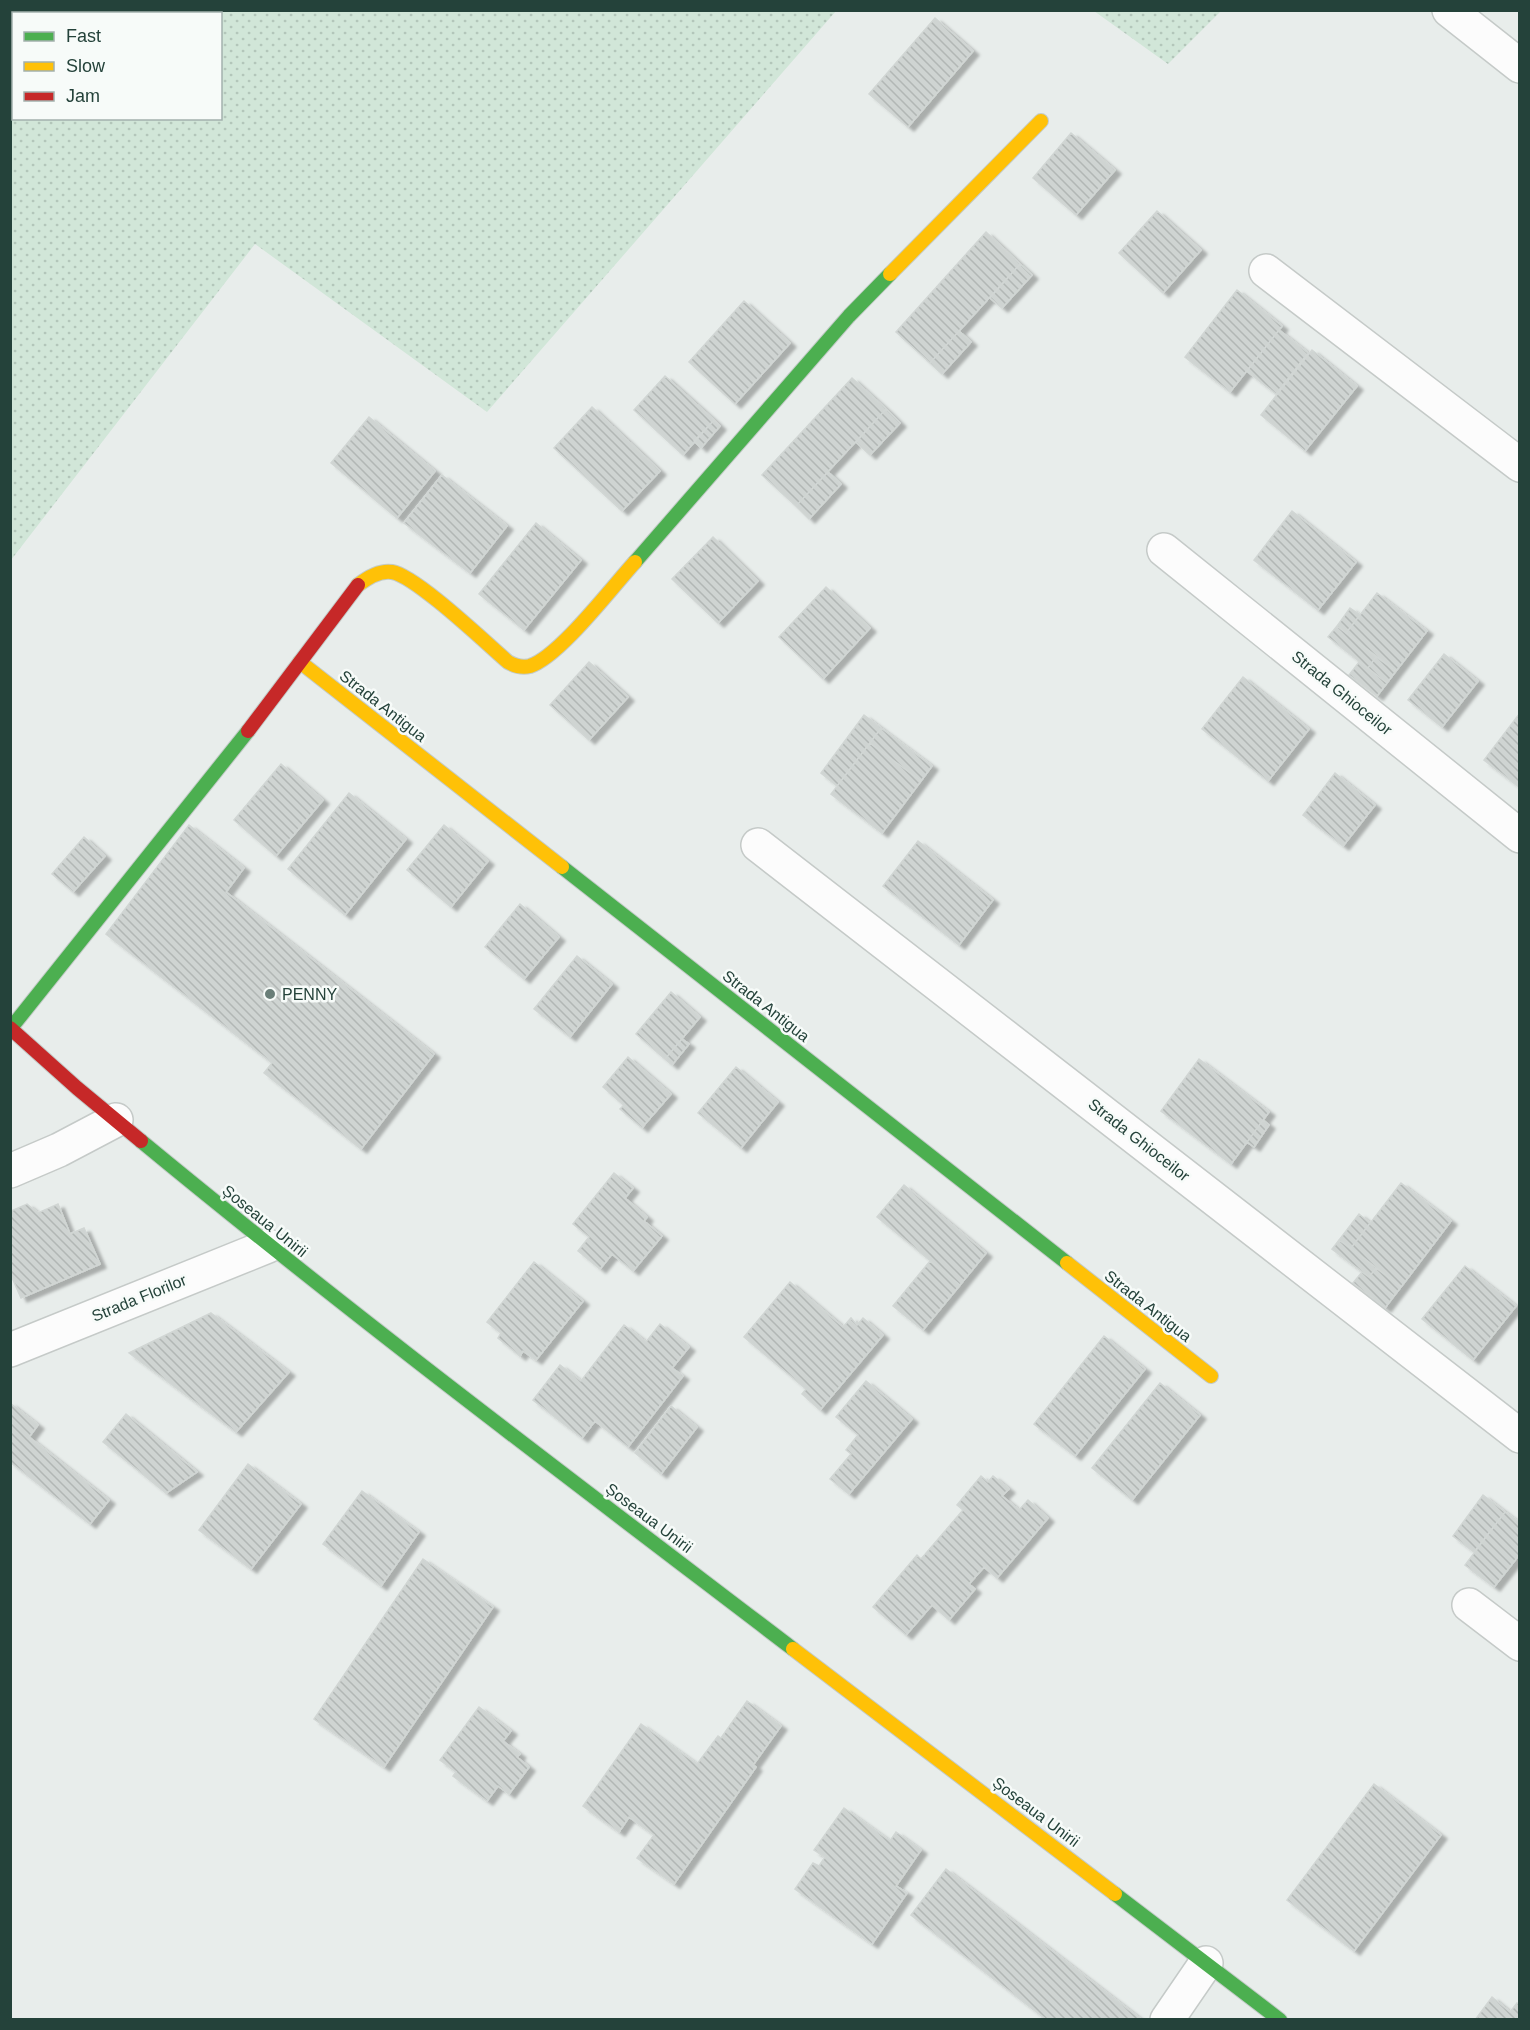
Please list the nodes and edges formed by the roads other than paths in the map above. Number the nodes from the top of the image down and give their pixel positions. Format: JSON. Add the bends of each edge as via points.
{"nodes":[{"id":1,"x":1449,"y":10,"type":"edge"},
{"id":2,"x":1520,"y":66,"type":"edge"},
{"id":3,"x":1041,"y":121,"type":"dead end"},
{"id":4,"x":1266,"y":271,"type":"dead end"},
{"id":5,"x":1520,"y":465,"type":"edge"},
{"id":6,"x":1164,"y":550,"type":"dead end"},
{"id":7,"x":300,"y":662,"type":"junction"},
{"id":8,"x":1520,"y":836,"type":"edge"},
{"id":9,"x":758,"y":845,"type":"dead end"},
{"id":10,"x":10,"y":1028,"type":"edge"},
{"id":11,"x":116,"y":1120,"type":"junction"},
{"id":12,"x":10,"y":1171,"type":"edge"},
{"id":13,"x":268,"y":1246,"type":"junction"},
{"id":14,"x":10,"y":1350,"type":"edge"},
{"id":15,"x":1211,"y":1376,"type":"dead end"},
{"id":16,"x":1520,"y":1436,"type":"edge"},
{"id":17,"x":1469,"y":1605,"type":"dead end"},
{"id":18,"x":1520,"y":1644,"type":"edge"},
{"id":19,"x":1206,"y":1963,"type":"junction"},
{"id":20,"x":1167,"y":2019,"type":"edge"},
{"id":21,"x":1280,"y":2019,"type":"edge"}],
"edges":[{"from":1,"to":2,"type":"street"},
{"from":3,"to":7,"type":"street","via":[[849,316],[585,619],[548,656],[521,667],[507,663],[412,581],[393,571],[374,574],[358,585]]},
{"from":4,"to":5,"type":"street"},
{"from":6,"to":8,"type":"street","name":"Strada Ghioceilor"},
{"from":7,"to":10,"type":"street"},
{"from":7,"to":15,"type":"street","name":"Strada Antigua"},
{"from":9,"to":16,"type":"street","name":"Strada Ghioceilor"},
{"from":10,"to":11,"type":"street","name":"Șoseaua Unirii"},
{"from":11,"to":12,"type":"street"},
{"from":11,"to":13,"type":"street","name":"Șoseaua Unirii"},
{"from":13,"to":14,"type":"street","name":"Strada Florilor"},
{"from":13,"to":19,"type":"street","name":"Șoseaua Unirii"},
{"from":17,"to":18,"type":"street"},
{"from":19,"to":20,"type":"street"},
{"from":19,"to":21,"type":"street","name":"Șoseaua Unirii"}]}
